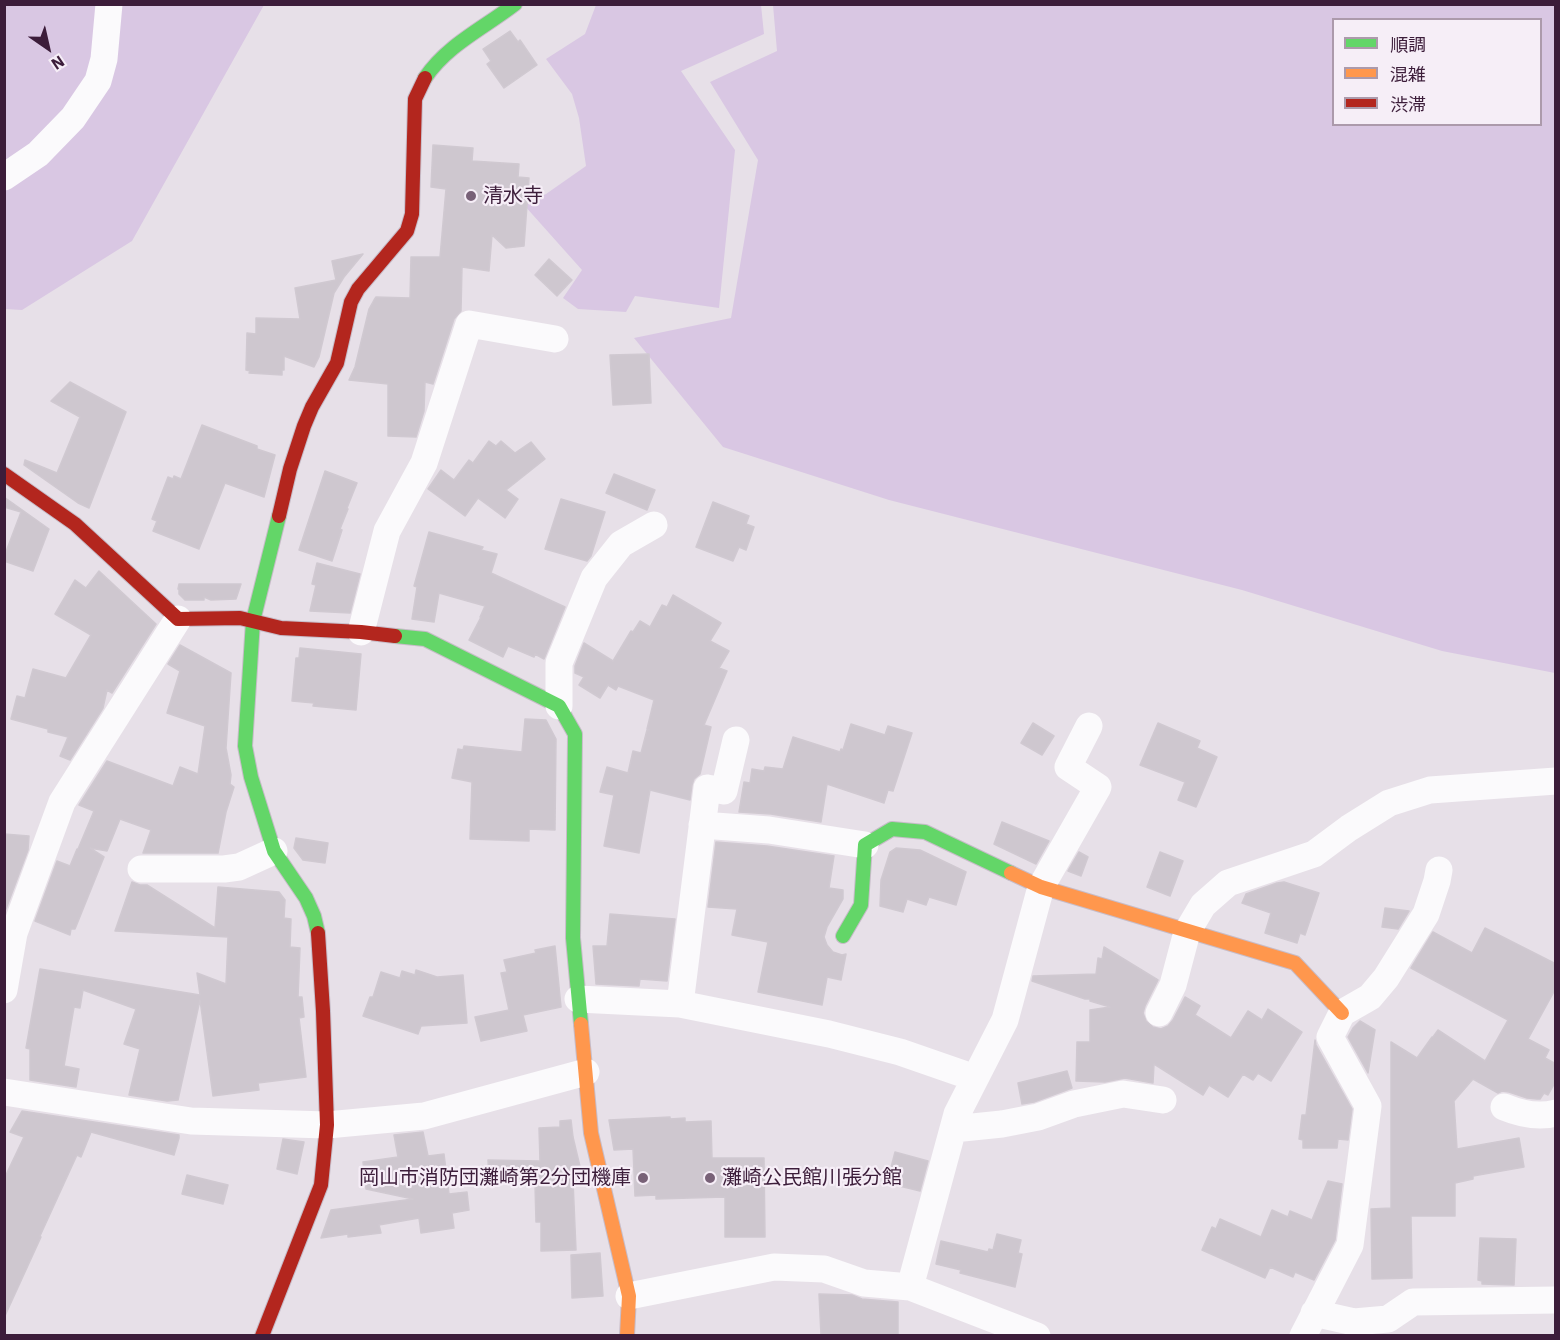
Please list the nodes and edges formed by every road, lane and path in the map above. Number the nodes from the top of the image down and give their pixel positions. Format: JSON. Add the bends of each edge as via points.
{"nodes":[{"id":1,"x":109,"y":4,"type":"edge"},
{"id":2,"x":515,"y":4,"type":"edge"},
{"id":3,"x":4,"y":177,"type":"edge"},
{"id":4,"x":555,"y":339,"type":"dead end"},
{"id":5,"x":4,"y":474,"type":"edge"},
{"id":6,"x":654,"y":525,"type":"dead end"},
{"id":7,"x":178,"y":619,"type":"junction"},
{"id":8,"x":253,"y":621,"type":"junction"},
{"id":9,"x":361,"y":632,"type":"junction"},
{"id":10,"x":559,"y":706,"type":"junction"},
{"id":11,"x":1089,"y":726,"type":"dead end"},
{"id":12,"x":736,"y":740,"type":"dead end"},
{"id":13,"x":1556,"y":782,"type":"edge"},
{"id":14,"x":702,"y":825,"type":"junction"},
{"id":15,"x":865,"y":845,"type":"junction"},
{"id":16,"x":267,"y":854,"type":"junction"},
{"id":17,"x":141,"y":869,"type":"dead end"},
{"id":18,"x":1439,"y":870,"type":"dead end"},
{"id":19,"x":1041,"y":887,"type":"junction"},
{"id":20,"x":1187,"y":932,"type":"junction"},
{"id":21,"x":843,"y":936,"type":"dead end"},
{"id":22,"x":4,"y":990,"type":"edge"},
{"id":23,"x":578,"y":999,"type":"junction"},
{"id":24,"x":680,"y":1004,"type":"junction"},
{"id":25,"x":1159,"y":1013,"type":"dead end"},
{"id":26,"x":1342,"y":1013,"type":"junction"},
{"id":27,"x":586,"y":1072,"type":"junction"},
{"id":28,"x":975,"y":1078,"type":"junction"},
{"id":29,"x":4,"y":1092,"type":"edge"},
{"id":30,"x":1163,"y":1100,"type":"dead end"},
{"id":31,"x":1504,"y":1107,"type":"dead end"},
{"id":32,"x":1556,"y":1113,"type":"edge"},
{"id":33,"x":327,"y":1125,"type":"junction"},
{"id":34,"x":953,"y":1128,"type":"junction"},
{"id":35,"x":910,"y":1287,"type":"junction"},
{"id":36,"x":629,"y":1296,"type":"junction"},
{"id":37,"x":1556,"y":1300,"type":"edge"},
{"id":38,"x":1308,"y":1324,"type":"edge"},
{"id":39,"x":262,"y":1335,"type":"edge"},
{"id":40,"x":627,"y":1335,"type":"edge"},
{"id":41,"x":1037,"y":1335,"type":"edge"}],
"edges":[{"from":1,"to":3,"type":"street","via":[[98,81],[73,118],[38,154]]},
{"from":2,"to":8,"type":"street","via":[[442,56],[419,86],[415,99],[411,223],[351,302],[337,363],[312,406],[290,469]]},
{"from":4,"to":9,"type":"street","via":[[469,324],[424,463],[387,531]]},
{"from":5,"to":7,"type":"street","via":[[75,524]]},
{"from":6,"to":10,"type":"street","via":[[621,544],[594,578],[559,663]]},
{"from":7,"to":8,"type":"street"},
{"from":7,"to":22,"type":"street","via":[[62,802],[14,933]]},
{"from":8,"to":9,"type":"street","via":[[281,628]]},
{"from":8,"to":16,"type":"street","via":[[245,746]]},
{"from":9,"to":10,"type":"street","via":[[425,639]]},
{"from":10,"to":23,"type":"street","via":[[575,734],[573,938]]},
{"from":11,"to":19,"type":"street","via":[[1068,767],[1098,787]]},
{"from":12,"to":14,"type":"street","via":[[724,791],[707,788]]},
{"from":13,"to":20,"type":"street","via":[[1430,790],[1389,803],[1314,854],[1228,883],[1203,905]]},
{"from":14,"to":15,"type":"street","via":[[769,830]]},
{"from":14,"to":24,"type":"street"},
{"from":15,"to":19,"type":"street","via":[[892,829],[925,832]]},
{"from":15,"to":21,"type":"street","via":[[861,905]]},
{"from":16,"to":17,"type":"street","via":[[239,867],[224,869]]},
{"from":16,"to":33,"type":"street","via":[[306,898],[318,934]]},
{"from":18,"to":26,"type":"street","via":[[1426,914],[1386,978],[1370,997]]},
{"from":19,"to":20,"type":"street"},
{"from":19,"to":28,"type":"street","via":[[1005,1020]]},
{"from":20,"to":25,"type":"street","via":[[1173,985]]},
{"from":20,"to":26,"type":"street","via":[[1295,963]]},
{"from":23,"to":24,"type":"street"},
{"from":23,"to":27,"type":"street"},
{"from":24,"to":28,"type":"street","via":[[829,1034],[900,1052]]},
{"from":26,"to":38,"type":"street","via":[[1330,1037],[1368,1106],[1350,1245]]},
{"from":27,"to":33,"type":"street","via":[[424,1116]]},
{"from":27,"to":36,"type":"street","via":[[591,1133]]},
{"from":28,"to":34,"type":"street"},
{"from":29,"to":33,"type":"street","via":[[191,1121]]},
{"from":30,"to":34,"type":"street","via":[[1123,1094],[1029,1119]]},
{"from":31,"to":32,"type":"street","via":[[1521,1114]]},
{"from":33,"to":39,"type":"street","via":[[321,1185]]},
{"from":34,"to":35,"type":"street"},
{"from":35,"to":36,"type":"street","via":[[864,1283],[824,1269],[774,1267]]},
{"from":35,"to":41,"type":"street"},
{"from":36,"to":40,"type":"street"},
{"from":37,"to":38,"type":"street","via":[[1413,1302],[1388,1319]]}]}
